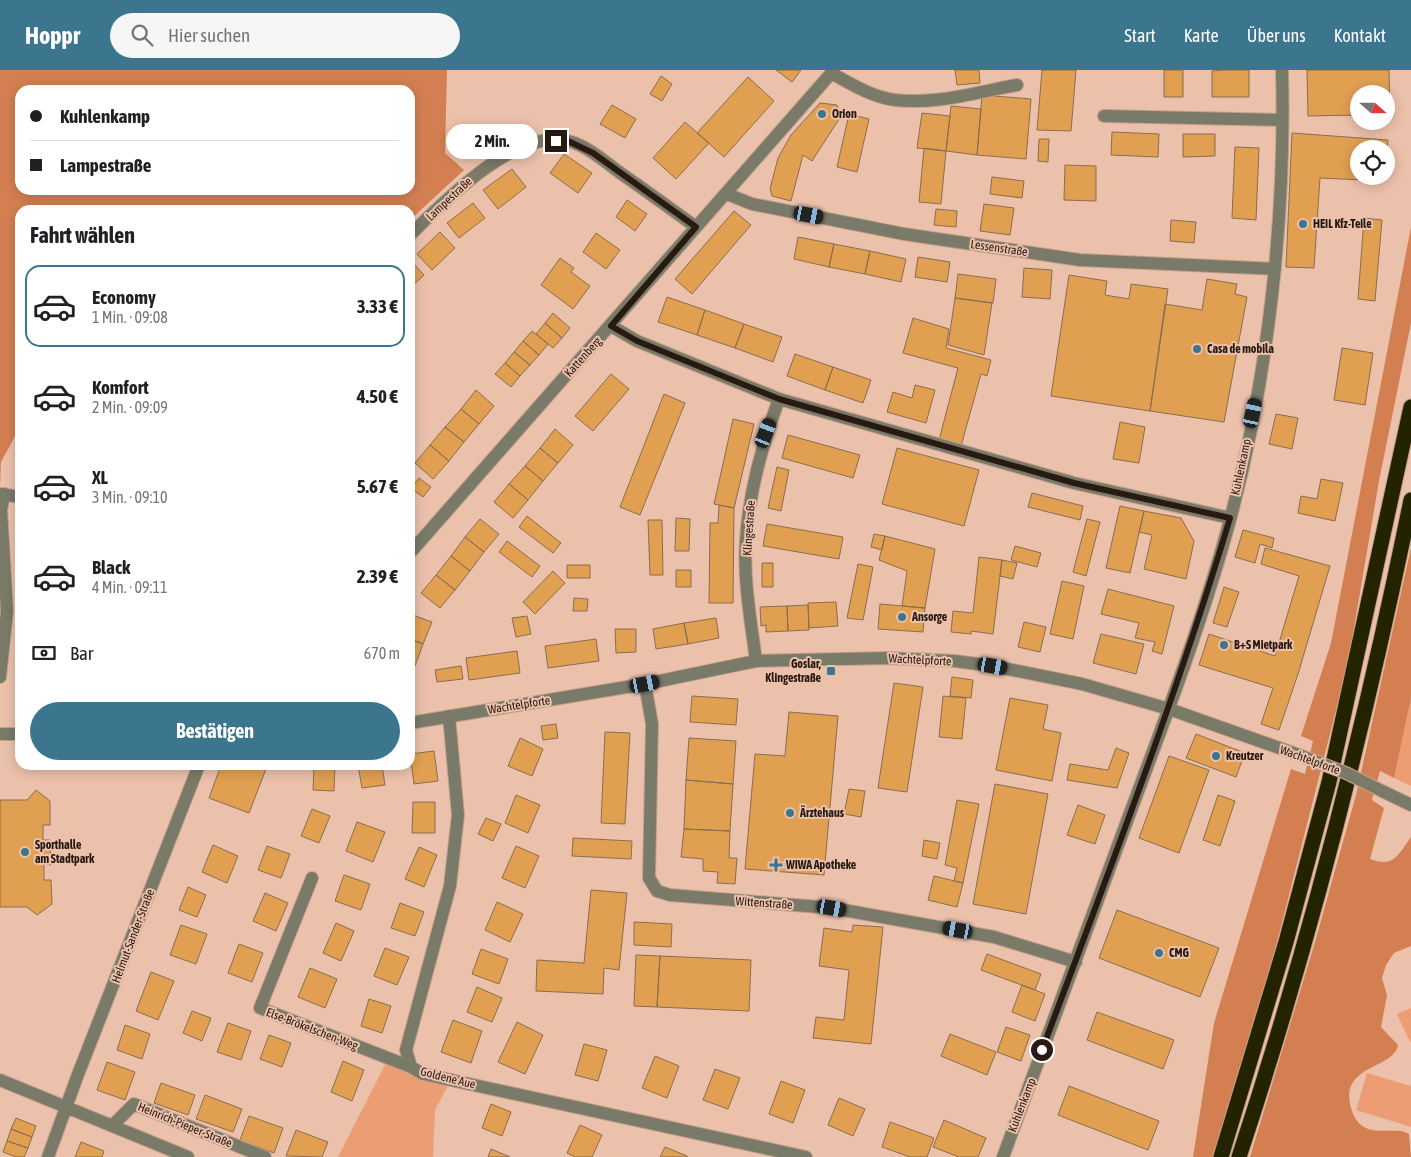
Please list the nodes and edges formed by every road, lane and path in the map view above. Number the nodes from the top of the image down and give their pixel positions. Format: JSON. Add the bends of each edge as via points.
{"nodes":[{"id":1,"x":1282,"y":70,"type":"edge"},
{"id":2,"x":832,"y":72,"type":"edge"},
{"id":3,"x":1017,"y":85,"type":"dead end"},
{"id":4,"x":1104,"y":116,"type":"dead end"},
{"id":5,"x":1282,"y":120,"type":"junction"},
{"id":6,"x":727,"y":194,"type":"junction"},
{"id":7,"x":696,"y":227,"type":"junction"},
{"id":8,"x":415,"y":230,"type":"edge"},
{"id":9,"x":1275,"y":269,"type":"junction"},
{"id":10,"x":611,"y":326,"type":"junction"},
{"id":11,"x":779,"y":399,"type":"junction"},
{"id":12,"x":1411,"y":407,"type":"edge"},
{"id":13,"x":2,"y":494,"type":"edge"},
{"id":14,"x":15,"y":496,"type":"edge"},
{"id":15,"x":1411,"y":500,"type":"edge"},
{"id":16,"x":1230,"y":518,"type":"junction"},
{"id":17,"x":415,"y":546,"type":"edge"},
{"id":18,"x":756,"y":661,"type":"junction"},
{"id":19,"x":0,"y":677,"type":"edge"},
{"id":20,"x":645,"y":684,"type":"junction"},
{"id":21,"x":1169,"y":709,"type":"junction"},
{"id":22,"x":449,"y":716,"type":"junction"},
{"id":23,"x":415,"y":722,"type":"edge"},
{"id":24,"x":0,"y":734,"type":"edge"},
{"id":25,"x":15,"y":734,"type":"edge"},
{"id":26,"x":197,"y":770,"type":"edge"},
{"id":27,"x":1411,"y":804,"type":"edge"},
{"id":28,"x":312,"y":878,"type":"dead end"},
{"id":29,"x":1076,"y":962,"type":"junction"},
{"id":30,"x":411,"y":1067,"type":"junction"},
{"id":31,"x":0,"y":1080,"type":"edge"},
{"id":32,"x":66,"y":1106,"type":"junction"},
{"id":33,"x":112,"y":1126,"type":"junction"},
{"id":34,"x":48,"y":1157,"type":"edge"},
{"id":35,"x":188,"y":1157,"type":"edge"},
{"id":36,"x":265,"y":1157,"type":"edge"},
{"id":37,"x":806,"y":1157,"type":"edge"},
{"id":38,"x":1002,"y":1157,"type":"edge"},
{"id":39,"x":1221,"y":1157,"type":"edge"},
{"id":40,"x":1239,"y":1157,"type":"edge"}],
"edges":[{"from":1,"to":5,"type":"street","name":"Kuhlenkamp"},
{"from":2,"to":3,"type":"street","via":[[863,90],[894,100],[932,101]]},
{"from":2,"to":6,"type":"street","name":"Kattenberg"},
{"from":4,"to":5,"type":"street"},
{"from":5,"to":9,"type":"street","name":"Kuhlenkamp"},
{"from":6,"to":7,"type":"street","name":"Kattenberg"},
{"from":6,"to":9,"type":"street","name":"Lessenstraße","via":[[752,204],[904,234],[1080,260]]},
{"from":7,"to":8,"type":"street","name":"Lampestraße","via":[[593,153],[568,141],[544,140],[521,147],[472,177]]},
{"from":7,"to":10,"type":"street","name":"Kattenberg"},
{"from":9,"to":16,"type":"street","name":"Kuhlenkamp","via":[[1257,395]]},
{"from":10,"to":11,"type":"street","via":[[637,341]]},
{"from":10,"to":17,"type":"street","name":"Kattenberg"},
{"from":11,"to":16,"type":"street","via":[[1074,483]]},
{"from":11,"to":18,"type":"street","name":"Klingestraße","via":[[753,481],[746,540],[747,593]]},
{"from":12,"to":39,"type":"highway","via":[[1327,790]]},
{"from":13,"to":14,"type":"street"},
{"from":13,"to":19,"type":"street","via":[[7,611]]},
{"from":15,"to":40,"type":"highway","via":[[1348,781],[1310,924]]},
{"from":16,"to":21,"type":"street","name":"Kuhlenkamp"},
{"from":18,"to":20,"type":"street","name":"Wachtelpforte"},
{"from":18,"to":21,"type":"street","name":"Wachtelpforte","via":[[887,658],[955,662],[1082,684]]},
{"from":20,"to":22,"type":"street","name":"Wachtelpforte"},
{"from":20,"to":29,"type":"street","name":"Wittenstraße","via":[[652,724],[649,878],[657,891],[670,895],[832,908],[994,937]]},
{"from":21,"to":27,"type":"street","name":"Wachtelpforte","bridge":true,"via":[[1346,773]]},
{"from":21,"to":29,"type":"street","name":"Kuhlenkamp"},
{"from":22,"to":23,"type":"street","name":"Wachtelpforte"},
{"from":22,"to":30,"type":"street","name":"Goldene Aue","via":[[458,815],[450,886],[406,1050]]},
{"from":24,"to":25,"type":"street"},
{"from":26,"to":32,"type":"street","name":"Helmut-Sander-Straße"},
{"from":28,"to":30,"type":"street","name":"Else-Brökelschen-Weg","via":[[260,1008]]},
{"from":29,"to":38,"type":"street","name":"Kuhlenkamp"},
{"from":30,"to":37,"type":"street","name":"Goldene Aue","via":[[423,1074]]},
{"from":31,"to":32,"type":"street"},
{"from":32,"to":33,"type":"street"},
{"from":32,"to":34,"type":"street","name":"Helmut-Sander-Straße"},
{"from":33,"to":35,"type":"street"},
{"from":33,"to":36,"type":"street","name":"Heinrich-Pieper-Straße","via":[[134,1104]]}]}
